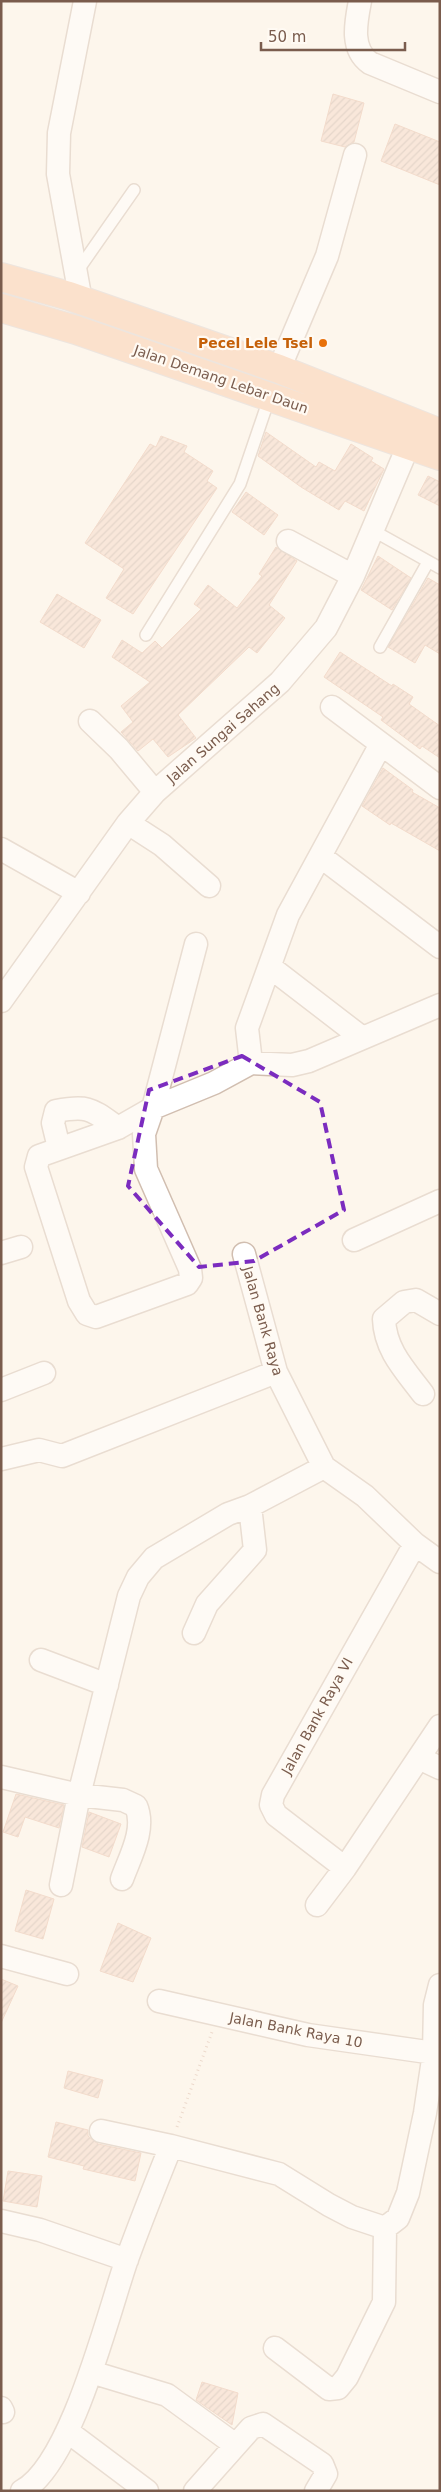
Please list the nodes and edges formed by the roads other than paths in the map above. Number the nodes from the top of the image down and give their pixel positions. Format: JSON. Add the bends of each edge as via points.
{"nodes":[{"id":1,"x":85,"y":1,"type":"edge"},
{"id":2,"x":360,"y":1,"type":"edge"},
{"id":3,"x":440,"y":92,"type":"edge"},
{"id":4,"x":355,"y":155,"type":"dead end"},
{"id":5,"x":134,"y":190,"type":"dead end"},
{"id":6,"x":76,"y":273,"type":"junction"},
{"id":7,"x":1,"y":278,"type":"edge"},
{"id":8,"x":80,"y":301,"type":"junction"},
{"id":9,"x":1,"y":308,"type":"edge"},
{"id":10,"x":76,"y":330,"type":"junction"},
{"id":11,"x":279,"y":369,"type":"junction"},
{"id":12,"x":270,"y":396,"type":"junction"},
{"id":13,"x":440,"y":433,"type":"edge"},
{"id":14,"x":409,"y":444,"type":"junction"},
{"id":15,"x":440,"y":456,"type":"edge"},
{"id":16,"x":372,"y":530,"type":"junction"},
{"id":17,"x":288,"y":541,"type":"dead end"},
{"id":18,"x":428,"y":562,"type":"junction"},
{"id":19,"x":440,"y":568,"type":"edge"},
{"id":20,"x":353,"y":576,"type":"junction"},
{"id":21,"x":146,"y":635,"type":"dead end"},
{"id":22,"x":380,"y":648,"type":"dead end"},
{"id":23,"x":332,"y":707,"type":"dead end"},
{"id":24,"x":90,"y":721,"type":"dead end"},
{"id":25,"x":381,"y":744,"type":"junction"},
{"id":26,"x":440,"y":788,"type":"edge"},
{"id":27,"x":155,"y":792,"type":"junction"},
{"id":28,"x":128,"y":823,"type":"junction"},
{"id":29,"x":1,"y":849,"type":"edge"},
{"id":30,"x":320,"y":856,"type":"junction"},
{"id":31,"x":209,"y":886,"type":"dead end"},
{"id":32,"x":79,"y":893,"type":"junction"},
{"id":33,"x":196,"y":944,"type":"dead end"},
{"id":34,"x":440,"y":947,"type":"edge"},
{"id":35,"x":270,"y":967,"type":"junction"},
{"id":36,"x":4,"y":992,"type":"edge"},
{"id":37,"x":440,"y":1005,"type":"edge"},
{"id":38,"x":361,"y":1037,"type":"junction"},
{"id":39,"x":251,"y":1064,"type":"junction"},
{"id":40,"x":152,"y":1108,"type":"junction"},
{"id":41,"x":118,"y":1128,"type":"junction"},
{"id":42,"x":59,"y":1148,"type":"junction"},
{"id":43,"x":440,"y":1201,"type":"edge"},
{"id":44,"x":354,"y":1240,"type":"dead end"},
{"id":45,"x":244,"y":1254,"type":"dead end"},
{"id":46,"x":440,"y":1314,"type":"edge"},
{"id":47,"x":276,"y":1372,"type":"junction"},
{"id":48,"x":44,"y":1373,"type":"dead end"},
{"id":49,"x":1,"y":1390,"type":"edge"},
{"id":50,"x":423,"y":1394,"type":"dead end"},
{"id":51,"x":1,"y":1459,"type":"edge"},
{"id":52,"x":324,"y":1467,"type":"junction"},
{"id":53,"x":250,"y":1506,"type":"junction"},
{"id":54,"x":414,"y":1544,"type":"junction"},
{"id":55,"x":440,"y":1562,"type":"edge"},
{"id":56,"x":194,"y":1633,"type":"dead end"},
{"id":57,"x":41,"y":1660,"type":"dead end"},
{"id":58,"x":107,"y":1685,"type":"junction"},
{"id":59,"x":440,"y":1726,"type":"edge"},
{"id":60,"x":419,"y":1758,"type":"junction"},
{"id":61,"x":440,"y":1768,"type":"edge"},
{"id":62,"x":1,"y":1777,"type":"edge"},
{"id":63,"x":79,"y":1795,"type":"junction"},
{"id":64,"x":345,"y":1868,"type":"junction"},
{"id":65,"x":122,"y":1879,"type":"dead end"},
{"id":66,"x":61,"y":1886,"type":"dead end"},
{"id":67,"x":317,"y":1905,"type":"dead end"},
{"id":68,"x":1,"y":1956,"type":"edge"},
{"id":69,"x":66,"y":1974,"type":"dead end"},
{"id":70,"x":440,"y":1985,"type":"edge"},
{"id":71,"x":159,"y":2001,"type":"dead end"},
{"id":72,"x":434,"y":2053,"type":"junction"},
{"id":73,"x":432,"y":2120,"type":"edge"},
{"id":74,"x":101,"y":2131,"type":"dead end"},
{"id":75,"x":171,"y":2146,"type":"junction"},
{"id":76,"x":1,"y":2221,"type":"edge"},
{"id":77,"x":385,"y":2228,"type":"junction"},
{"id":78,"x":127,"y":2260,"type":"junction"},
{"id":79,"x":276,"y":2348,"type":"dead end"},
{"id":80,"x":91,"y":2372,"type":"junction"},
{"id":81,"x":67,"y":2431,"type":"junction"},
{"id":82,"x":234,"y":2444,"type":"junction"},
{"id":83,"x":27,"y":2490,"type":"edge"},
{"id":84,"x":147,"y":2491,"type":"edge"},
{"id":85,"x":195,"y":2491,"type":"edge"},
{"id":86,"x":316,"y":2491,"type":"edge"}],
"edges":[{"from":1,"to":6,"type":"street","via":[[59,133],[58,174]]},
{"from":2,"to":3,"type":"street","via":[[356,45],[362,58]]},
{"from":4,"to":11,"type":"street","via":[[327,256]]},
{"from":5,"to":6,"type":"lane"},
{"from":6,"to":8,"type":"street"},
{"from":7,"to":8,"type":"highway","name":"Jalan Demang Lebar Daun"},
{"from":8,"to":10,"type":"highway"},
{"from":8,"to":11,"type":"highway","name":"Jalan Demang Lebar Daun"},
{"from":9,"to":10,"type":"highway","name":"Jalan Demang Lebar Daun"},
{"from":10,"to":12,"type":"highway","name":"Jalan Demang Lebar Daun"},
{"from":11,"to":13,"type":"highway","name":"Jalan Demang Lebar Daun"},
{"from":12,"to":14,"type":"highway","name":"Jalan Demang Lebar Daun"},
{"from":12,"to":21,"type":"lane","via":[[240,484]]},
{"from":14,"to":15,"type":"highway","name":"Jalan Demang Lebar Daun"},
{"from":14,"to":16,"type":"street","name":"Jalan Sungai Sahang"},
{"from":16,"to":18,"type":"lane"},
{"from":16,"to":20,"type":"street","name":"Jalan Sungai Sahang"},
{"from":17,"to":20,"type":"street"},
{"from":18,"to":19,"type":"lane"},
{"from":18,"to":22,"type":"lane"},
{"from":20,"to":27,"type":"street","name":"Jalan Sungai Sahang","via":[[326,628],[280,682]]},
{"from":23,"to":25,"type":"street"},
{"from":24,"to":27,"type":"street"},
{"from":25,"to":26,"type":"street"},
{"from":25,"to":30,"type":"street"},
{"from":27,"to":28,"type":"street","name":"Jalan Sungai Sahang"},
{"from":28,"to":31,"type":"street","via":[[162,845]]},
{"from":28,"to":32,"type":"street","name":"Jalan Sungai Sahang"},
{"from":29,"to":32,"type":"street"},
{"from":30,"to":34,"type":"street"},
{"from":30,"to":35,"type":"street","via":[[288,916]]},
{"from":32,"to":36,"type":"street","name":"Jalan Sungai Sahang"},
{"from":33,"to":40,"type":"street"},
{"from":35,"to":38,"type":"street"},
{"from":35,"to":39,"type":"street","via":[[247,1028]]},
{"from":37,"to":38,"type":"street"},
{"from":38,"to":39,"type":"street","via":[[309,1061],[292,1065]]},
{"from":39,"to":40,"type":"street"},
{"from":40,"to":41,"type":"street"},
{"from":40,"to":42,"type":"street","via":[[144,1134],[146,1169],[190,1268],[191,1278],[187,1284],[96,1318],[87,1314],[79,1301],[36,1167],[39,1156]]},
{"from":41,"to":42,"type":"street"},
{"from":41,"to":42,"type":"street","via":[[93,1110],[56,1111],[53,1123]]},
{"from":43,"to":44,"type":"street"},
{"from":45,"to":47,"type":"street","name":"Jalan Bank Raya"},
{"from":46,"to":50,"type":"street","via":[[416,1300],[404,1302],[384,1319],[389,1348]]},
{"from":47,"to":51,"type":"street","via":[[62,1456],[39,1450]]},
{"from":47,"to":52,"type":"street","name":"Jalan Bank Raya"},
{"from":48,"to":49,"type":"street"},
{"from":52,"to":53,"type":"street"},
{"from":52,"to":54,"type":"street","name":"Jalan Bank Raya","via":[[365,1496]]},
{"from":53,"to":56,"type":"street","via":[[255,1550],[207,1604]]},
{"from":53,"to":58,"type":"street","via":[[228,1514],[154,1558],[138,1577],[129,1596]]},
{"from":54,"to":55,"type":"street","name":"Jalan Bank Raya"},
{"from":54,"to":64,"type":"street","name":"Jalan Bank Raya VI","via":[[273,1795],[271,1805],[276,1815]]},
{"from":57,"to":58,"type":"street"},
{"from":58,"to":63,"type":"street"},
{"from":59,"to":60,"type":"street"},
{"from":60,"to":61,"type":"street"},
{"from":60,"to":64,"type":"street"},
{"from":62,"to":63,"type":"street"},
{"from":63,"to":65,"type":"street","via":[[123,1800],[136,1806],[140,1825]]},
{"from":63,"to":66,"type":"street"},
{"from":64,"to":67,"type":"street"},
{"from":68,"to":69,"type":"street"},
{"from":70,"to":72,"type":"street","via":[[435,2005]]},
{"from":71,"to":72,"type":"street","name":"Jalan Bank Raya 10","via":[[308,2035]]},
{"from":72,"to":73,"type":"street"},
{"from":73,"to":77,"type":"street","via":[[398,2218]]},
{"from":74,"to":75,"type":"street"},
{"from":75,"to":77,"type":"street","via":[[279,2174],[352,2217]]},
{"from":75,"to":78,"type":"street"},
{"from":76,"to":78,"type":"street","via":[[40,2230]]},
{"from":77,"to":79,"type":"street","via":[[384,2302],[347,2377],[338,2388],[328,2388]]},
{"from":78,"to":80,"type":"street"},
{"from":80,"to":81,"type":"street"},
{"from":80,"to":82,"type":"street","via":[[166,2395]]},
{"from":81,"to":83,"type":"street","via":[[54,2458]]},
{"from":81,"to":84,"type":"street"},
{"from":82,"to":85,"type":"street"},
{"from":82,"to":86,"type":"street","via":[[251,2428],[263,2424],[322,2464],[326,2474]]}]}
